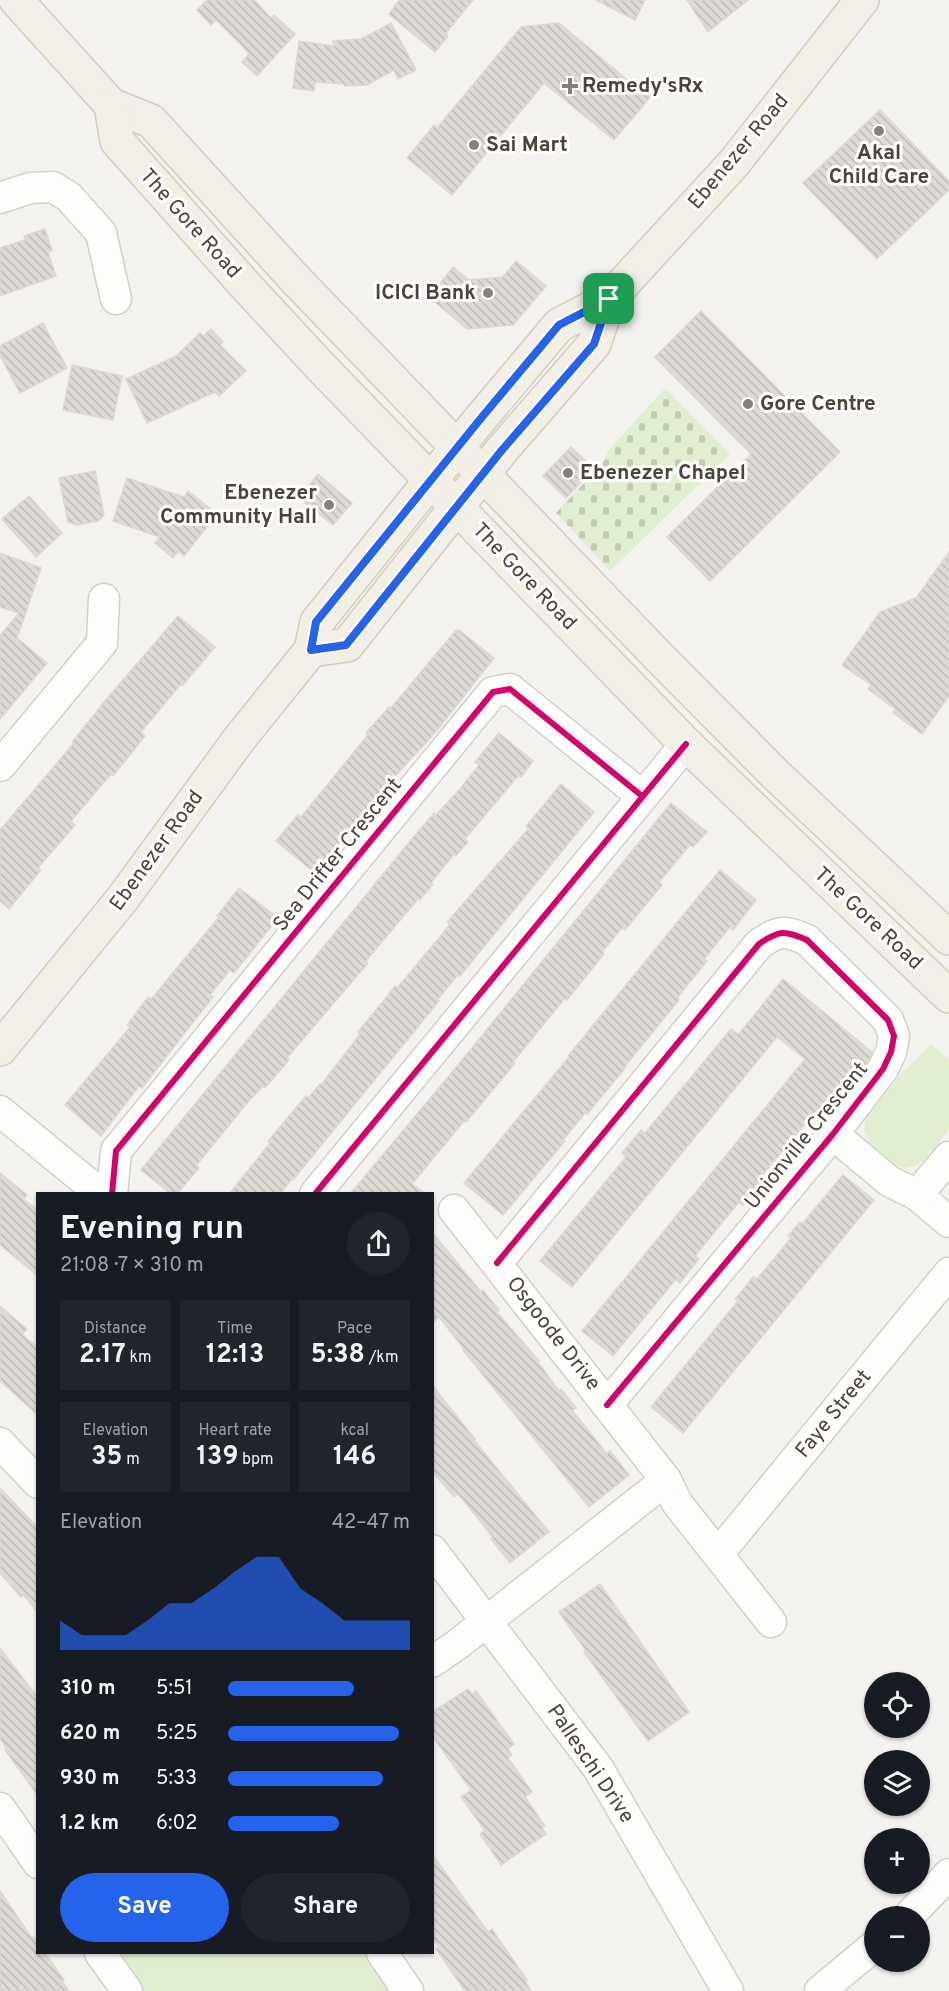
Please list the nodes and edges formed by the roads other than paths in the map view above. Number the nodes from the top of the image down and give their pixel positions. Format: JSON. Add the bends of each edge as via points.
{"nodes":[{"id":1,"x":16,"y":0,"type":"edge"},
{"id":2,"x":862,"y":0,"type":"edge"},
{"id":3,"x":111,"y":105,"type":"junction"},
{"id":4,"x":0,"y":198,"type":"edge"},
{"id":5,"x":116,"y":299,"type":"dead end"},
{"id":6,"x":609,"y":299,"type":"junction"},
{"id":7,"x":456,"y":448,"type":"junction"},
{"id":8,"x":483,"y":476,"type":"junction"},
{"id":9,"x":430,"y":480,"type":"junction"},
{"id":10,"x":457,"y":507,"type":"junction"},
{"id":11,"x":104,"y":599,"type":"dead end"},
{"id":12,"x":311,"y":650,"type":"junction"},
{"id":13,"x":686,"y":744,"type":"junction"},
{"id":14,"x":0,"y":766,"type":"edge"},
{"id":15,"x":642,"y":796,"type":"junction"},
{"id":16,"x":949,"y":939,"type":"edge"},
{"id":17,"x":949,"y":996,"type":"edge"},
{"id":18,"x":0,"y":1049,"type":"edge"},
{"id":19,"x":0,"y":1111,"type":"edge"},
{"id":20,"x":833,"y":1134,"type":"junction"},
{"id":21,"x":116,"y":1151,"type":"junction"},
{"id":22,"x":949,"y":1157,"type":"edge"},
{"id":23,"x":64,"y":1164,"type":"junction"},
{"id":24,"x":99,"y":1192,"type":"edge"},
{"id":25,"x":112,"y":1192,"type":"edge"},
{"id":26,"x":317,"y":1192,"type":"edge"},
{"id":27,"x":917,"y":1195,"type":"junction"},
{"id":28,"x":454,"y":1210,"type":"dead end"},
{"id":29,"x":949,"y":1222,"type":"edge"},
{"id":30,"x":498,"y":1263,"type":"junction"},
{"id":31,"x":949,"y":1273,"type":"edge"},
{"id":32,"x":607,"y":1405,"type":"junction"},
{"id":33,"x":0,"y":1443,"type":"edge"},
{"id":34,"x":666,"y":1480,"type":"junction"},
{"id":35,"x":36,"y":1481,"type":"edge"},
{"id":36,"x":434,"y":1553,"type":"edge"},
{"id":37,"x":718,"y":1554,"type":"junction"},
{"id":38,"x":488,"y":1621,"type":"junction"},
{"id":39,"x":771,"y":1622,"type":"dead end"},
{"id":40,"x":434,"y":1661,"type":"edge"},
{"id":41,"x":0,"y":1808,"type":"edge"},
{"id":42,"x":36,"y":1860,"type":"edge"},
{"id":43,"x":949,"y":1874,"type":"edge"},
{"id":44,"x":918,"y":1906,"type":"edge"},
{"id":45,"x":101,"y":1954,"type":"edge"},
{"id":46,"x":383,"y":1954,"type":"edge"},
{"id":47,"x":864,"y":1954,"type":"edge"},
{"id":48,"x":126,"y":1991,"type":"edge"},
{"id":49,"x":408,"y":1991,"type":"edge"},
{"id":50,"x":728,"y":1991,"type":"edge"},
{"id":51,"x":820,"y":1991,"type":"edge"}],
"edges":[{"from":1,"to":3,"type":"main road","name":"The Gore Road"},
{"from":2,"to":6,"type":"main road","name":"Ebenezer Road","via":[[734,163]]},
{"from":3,"to":7,"type":"main road","name":"The Gore Road","via":[[152,120],[295,279]]},
{"from":3,"to":9,"type":"main road","name":"The Gore Road","via":[[117,141],[244,285]]},
{"from":4,"to":5,"type":"street","via":[[30,188],[53,187],[69,197],[101,233]]},
{"from":6,"to":7,"type":"main road","name":"Ebenezer Road","via":[[559,325]]},
{"from":6,"to":8,"type":"main road","name":"Ebenezer Road","via":[[594,344]]},
{"from":7,"to":8,"type":"main road","name":"The Gore Road"},
{"from":7,"to":9,"type":"main road","name":"Ebenezer Road"},
{"from":8,"to":10,"type":"main road","name":"Ebenezer Road"},
{"from":8,"to":16,"type":"main road","name":"The Gore Road","via":[[775,774]]},
{"from":9,"to":10,"type":"main road","name":"The Gore Road"},
{"from":9,"to":12,"type":"main road","name":"Ebenezer Road","via":[[316,622]]},
{"from":10,"to":12,"type":"main road","name":"Ebenezer Road","via":[[346,645]]},
{"from":10,"to":13,"type":"main road","name":"The Gore Road"},
{"from":11,"to":14,"type":"street","via":[[102,643]]},
{"from":12,"to":18,"type":"main road","name":"Ebenezer Road","via":[[240,738],[123,898]]},
{"from":13,"to":15,"type":"street"},
{"from":13,"to":17,"type":"main road","name":"The Gore Road"},
{"from":15,"to":21,"type":"street","name":"Sea Drifter Crescent","via":[[510,689],[493,692]]},
{"from":15,"to":26,"type":"street"},
{"from":19,"to":23,"type":"street"},
{"from":20,"to":27,"type":"street","via":[[889,1181]]},
{"from":20,"to":30,"type":"street","name":"Unionville Crescent","via":[[883,1069],[894,1036],[888,1020],[807,940],[790,932],[775,933],[759,944]]},
{"from":20,"to":32,"type":"street","name":"Unionville Crescent"},
{"from":21,"to":23,"type":"street"},
{"from":21,"to":25,"type":"street"},
{"from":22,"to":27,"type":"street"},
{"from":23,"to":24,"type":"street"},
{"from":27,"to":29,"type":"street"},
{"from":28,"to":30,"type":"street","name":"Osgoode Drive"},
{"from":30,"to":32,"type":"street","name":"Osgoode Drive"},
{"from":31,"to":37,"type":"street","name":"Faye Street"},
{"from":32,"to":34,"type":"street","name":"Osgoode Drive"},
{"from":33,"to":35,"type":"street"},
{"from":34,"to":37,"type":"street","name":"Osgoode Drive","via":[[677,1503]]},
{"from":34,"to":38,"type":"street"},
{"from":36,"to":38,"type":"street","name":"Palleschi Drive"},
{"from":37,"to":39,"type":"street","name":"Osgoode Drive"},
{"from":38,"to":40,"type":"street"},
{"from":38,"to":50,"type":"street","name":"Palleschi Drive","via":[[598,1768]]},
{"from":41,"to":42,"type":"street"},
{"from":43,"to":44,"type":"street"},
{"from":45,"to":48,"type":"street"},
{"from":46,"to":49,"type":"street"},
{"from":47,"to":51,"type":"street"}]}
